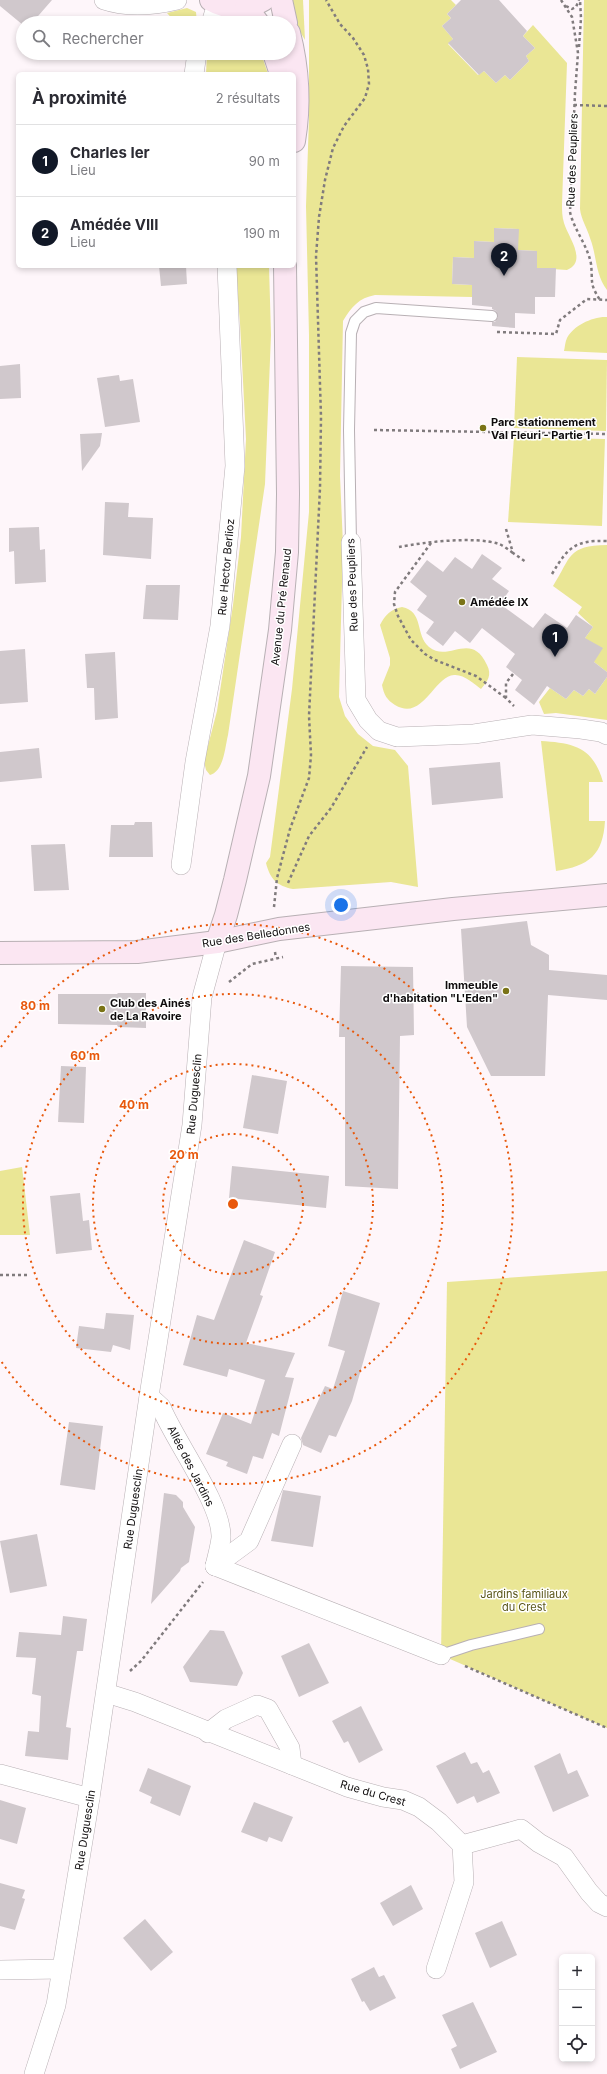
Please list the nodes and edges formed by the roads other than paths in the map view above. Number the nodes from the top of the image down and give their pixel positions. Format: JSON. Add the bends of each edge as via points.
{"nodes":[{"id":1,"x":177,"y":0,"type":"edge"},
{"id":2,"x":281,"y":0,"type":"edge"},
{"id":3,"x":114,"y":1,"type":"edge"},
{"id":4,"x":213,"y":9,"type":"edge"},
{"id":5,"x":256,"y":10,"type":"edge"},
{"id":6,"x":284,"y":16,"type":"edge"},
{"id":7,"x":196,"y":60,"type":"edge"},
{"id":8,"x":276,"y":60,"type":"edge"},
{"id":9,"x":295,"y":60,"type":"edge"},
{"id":10,"x":194,"y":72,"type":"edge"},
{"id":11,"x":280,"y":72,"type":"edge"},
{"id":12,"x":296,"y":121,"type":"edge"},
{"id":13,"x":228,"y":268,"type":"edge"},
{"id":14,"x":285,"y":268,"type":"edge"},
{"id":15,"x":492,"y":316,"type":"dead end"},
{"id":16,"x":351,"y":542,"type":"joint"},
{"id":17,"x":607,"y":735,"type":"edge"},
{"id":18,"x":181,"y":864,"type":"dead end"},
{"id":19,"x":607,"y":895,"type":"edge"},
{"id":20,"x":217,"y":942,"type":"junction"},
{"id":21,"x":0,"y":953,"type":"edge"},
{"id":22,"x":149,"y":1396,"type":"junction"},
{"id":23,"x":292,"y":1444,"type":"dead end"},
{"id":24,"x":215,"y":1566,"type":"junction"},
{"id":25,"x":539,"y":1630,"type":"dead end"},
{"id":26,"x":441,"y":1655,"type":"joint"},
{"id":27,"x":106,"y":1693,"type":"junction"},
{"id":28,"x":208,"y":1733,"type":"junction"},
{"id":29,"x":292,"y":1765,"type":"junction"},
{"id":30,"x":0,"y":1774,"type":"edge"},
{"id":31,"x":90,"y":1798,"type":"junction"},
{"id":32,"x":462,"y":1845,"type":"junction"},
{"id":33,"x":607,"y":1907,"type":"edge"},
{"id":34,"x":62,"y":1969,"type":"junction"},
{"id":35,"x":436,"y":1969,"type":"dead end"},
{"id":36,"x":0,"y":1970,"type":"edge"},
{"id":37,"x":34,"y":2074,"type":"edge"}],
"edges":[{"from":1,"to":3,"type":"street","via":[[152,6]]},
{"from":2,"to":6,"type":"main road"},
{"from":4,"to":5,"type":"main road","via":[[232,7]]},
{"from":7,"to":10,"type":"street"},
{"from":8,"to":11,"type":"main road"},
{"from":9,"to":12,"type":"main road","via":[[298,101]]},
{"from":13,"to":18,"type":"street","name":"Rue Hector Berlioz","via":[[235,466],[220,626],[194,762]]},
{"from":14,"to":20,"type":"main road","name":"Avenue du Pré Renaud","via":[[288,494],[287,552],[280,630],[259,776],[226,916]]},
{"from":15,"to":16,"type":"lane","name":"Rue des Peupliers","via":[[376,308],[364,312],[355,321],[351,333],[350,373]]},
{"from":16,"to":17,"type":"street","name":"Rue des Peupliers","via":[[356,700],[368,720],[377,729],[397,738],[474,734],[532,725],[581,728]]},
{"from":19,"to":20,"type":"main road","name":"Rue des Belledonnes","via":[[453,909],[272,930]]},
{"from":20,"to":21,"type":"main road","name":"Rue des Belledonnes","via":[[137,952]]},
{"from":20,"to":22,"type":"street","name":"Rue Duguesclin","via":[[202,997],[192,1125]]},
{"from":22,"to":24,"type":"street","name":"Allée des Jardins","via":[[160,1407],[206,1491],[218,1519],[221,1537]]},
{"from":22,"to":27,"type":"street","name":"Rue Duguesclin"},
{"from":23,"to":24,"type":"street","via":[[249,1541]]},
{"from":24,"to":26,"type":"street"},
{"from":25,"to":26,"type":"lane","via":[[471,1645]]},
{"from":27,"to":28,"type":"street","name":"Rue du Crest","via":[[136,1702]]},
{"from":27,"to":31,"type":"street","name":"Rue Duguesclin"},
{"from":28,"to":29,"type":"street","name":"Rue du Crest"},
{"from":28,"to":29,"type":"street","via":[[226,1719],[257,1705],[268,1709],[290,1748]]},
{"from":29,"to":32,"type":"street","name":"Rue du Crest","via":[[347,1787],[403,1800],[439,1822]]},
{"from":30,"to":31,"type":"street"},
{"from":31,"to":34,"type":"street","name":"Rue Duguesclin"},
{"from":32,"to":33,"type":"street","via":[[521,1829],[538,1843],[564,1857],[599,1903]]},
{"from":32,"to":35,"type":"street","via":[[464,1882]]},
{"from":34,"to":36,"type":"street"},
{"from":34,"to":37,"type":"street","name":"Rue Duguesclin","via":[[56,2005]]}]}
